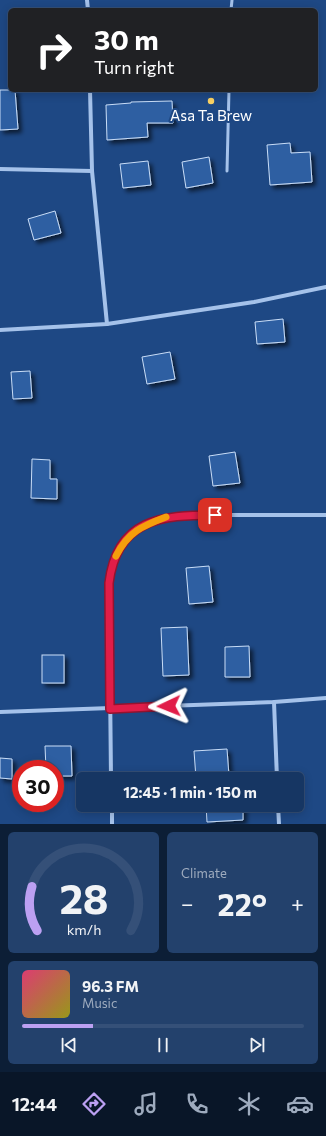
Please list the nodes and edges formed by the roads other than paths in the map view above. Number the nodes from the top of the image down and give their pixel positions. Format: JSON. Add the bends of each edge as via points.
{"nodes":[{"id":1,"x":90,"y":92,"type":"edge"},
{"id":2,"x":229,"y":92,"type":"edge"},
{"id":3,"x":0,"y":169,"type":"edge"},
{"id":4,"x":227,"y":170,"type":"dead end"},
{"id":5,"x":92,"y":171,"type":"junction"},
{"id":6,"x":326,"y":287,"type":"edge"},
{"id":7,"x":107,"y":324,"type":"junction"},
{"id":8,"x":0,"y":330,"type":"edge"},
{"id":9,"x":326,"y":515,"type":"edge"},
{"id":10,"x":326,"y":698,"type":"edge"},
{"id":11,"x":274,"y":702,"type":"junction"},
{"id":12,"x":110,"y":709,"type":"junction"},
{"id":13,"x":0,"y":712,"type":"edge"},
{"id":14,"x":111,"y":772,"type":"edge"},
{"id":15,"x":277,"y":772,"type":"edge"},
{"id":16,"x":112,"y":812,"type":"edge"},
{"id":17,"x":278,"y":812,"type":"edge"},
{"id":18,"x":112,"y":824,"type":"edge"},
{"id":19,"x":279,"y":824,"type":"edge"}],
"edges":[{"from":1,"to":5,"type":"street"},
{"from":2,"to":4,"type":"lane"},
{"from":3,"to":5,"type":"street"},
{"from":5,"to":7,"type":"street"},
{"from":6,"to":7,"type":"street","via":[[254,302]]},
{"from":7,"to":8,"type":"street"},
{"from":9,"to":12,"type":"street","via":[[183,515],[148,523],[132,533],[115,557],[109,583]]},
{"from":10,"to":11,"type":"street"},
{"from":11,"to":12,"type":"street"},
{"from":11,"to":15,"type":"street"},
{"from":12,"to":13,"type":"street"},
{"from":12,"to":14,"type":"street"},
{"from":16,"to":18,"type":"street"},
{"from":17,"to":19,"type":"street"}]}
